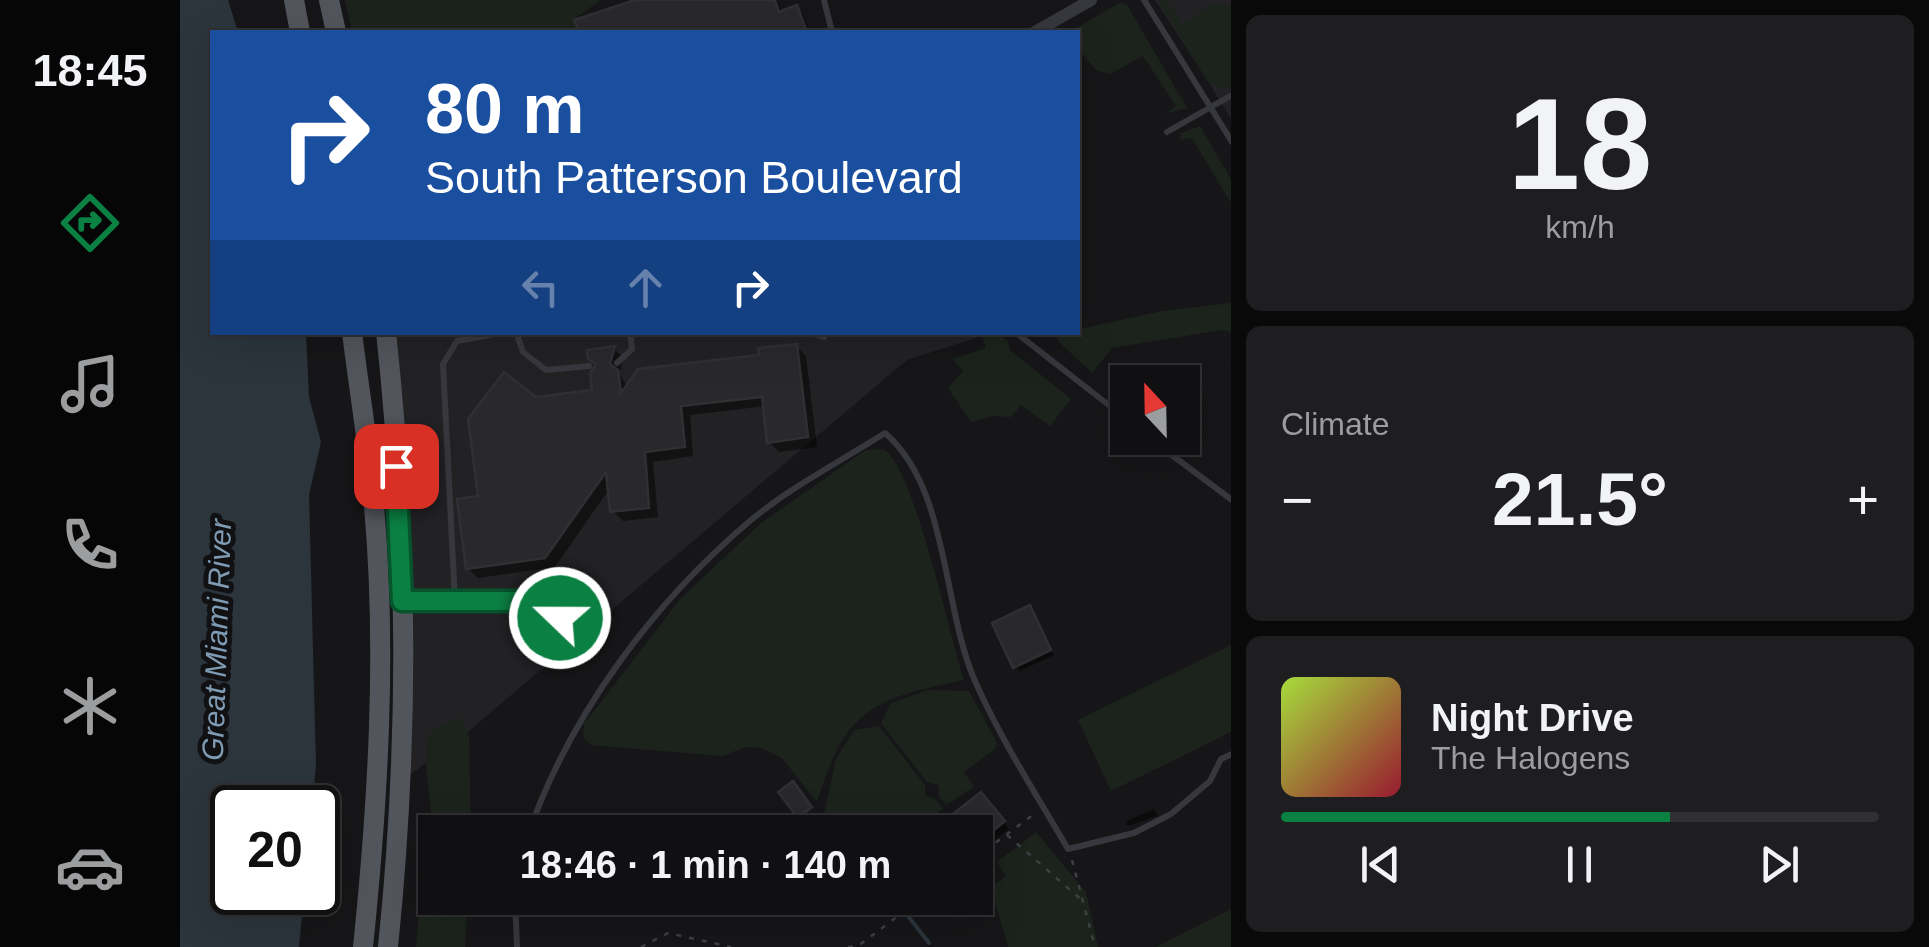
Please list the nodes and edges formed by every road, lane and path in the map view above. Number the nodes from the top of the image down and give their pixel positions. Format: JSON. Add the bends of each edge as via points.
{"nodes":[{"id":1,"x":294,"y":0,"type":"edge"},
{"id":2,"x":329,"y":0,"type":"edge"},
{"id":3,"x":824,"y":0,"type":"edge"},
{"id":4,"x":1090,"y":0,"type":"edge"},
{"id":5,"x":1144,"y":0,"type":"edge"},
{"id":6,"x":300,"y":30,"type":"edge"},
{"id":7,"x":336,"y":30,"type":"edge"},
{"id":8,"x":832,"y":30,"type":"edge"},
{"id":9,"x":1038,"y":30,"type":"edge"},
{"id":10,"x":1231,"y":96,"type":"edge"},
{"id":11,"x":1210,"y":108,"type":"junction"},
{"id":12,"x":1168,"y":132,"type":"dead end"},
{"id":13,"x":1231,"y":140,"type":"edge"},
{"id":14,"x":352,"y":335,"type":"edge"},
{"id":15,"x":386,"y":335,"type":"edge"},
{"id":16,"x":490,"y":335,"type":"edge"},
{"id":17,"x":517,"y":335,"type":"edge"},
{"id":18,"x":630,"y":335,"type":"edge"},
{"id":19,"x":818,"y":335,"type":"edge"},
{"id":20,"x":1018,"y":335,"type":"edge"},
{"id":21,"x":824,"y":337,"type":"dead end"},
{"id":22,"x":617,"y":362,"type":"dead end"},
{"id":23,"x":589,"y":366,"type":"dead end"},
{"id":24,"x":1110,"y":406,"type":"edge"},
{"id":25,"x":1172,"y":455,"type":"edge"},
{"id":26,"x":1231,"y":499,"type":"edge"},
{"id":27,"x":398,"y":594,"type":"junction"},
{"id":28,"x":456,"y":601,"type":"junction"},
{"id":29,"x":560,"y":618,"type":"dead end"},
{"id":30,"x":1231,"y":754,"type":"edge"},
{"id":31,"x":1043,"y":807,"type":"junction"},
{"id":32,"x":535,"y":815,"type":"edge"},
{"id":33,"x":1006,"y":834,"type":"junction"},
{"id":34,"x":993,"y":844,"type":"edge"},
{"id":35,"x":1068,"y":849,"type":"junction"},
{"id":36,"x":1084,"y":902,"type":"junction"},
{"id":37,"x":516,"y":915,"type":"edge"},
{"id":38,"x":899,"y":915,"type":"edge"},
{"id":39,"x":858,"y":946,"type":"edge"},
{"id":40,"x":362,"y":947,"type":"edge"},
{"id":41,"x":388,"y":947,"type":"edge"},
{"id":42,"x":517,"y":947,"type":"edge"},
{"id":43,"x":641,"y":947,"type":"edge"},
{"id":44,"x":732,"y":947,"type":"edge"},
{"id":45,"x":848,"y":947,"type":"edge"},
{"id":46,"x":1095,"y":947,"type":"edge"}],
"edges":[{"from":1,"to":6,"type":"main road"},
{"from":2,"to":7,"type":"main road"},
{"from":3,"to":8,"type":"lane"},
{"from":4,"to":9,"type":"street"},
{"from":5,"to":11,"type":"lane"},
{"from":10,"to":11,"type":"lane"},
{"from":11,"to":12,"type":"lane"},
{"from":11,"to":13,"type":"lane"},
{"from":14,"to":40,"type":"main road","via":[[382,567]]},
{"from":15,"to":27,"type":"main road"},
{"from":16,"to":28,"type":"lane","via":[[458,341],[444,364]]},
{"from":17,"to":23,"type":"lane","via":[[523,352],[546,370]]},
{"from":18,"to":22,"type":"lane","via":[[632,349]]},
{"from":19,"to":21,"type":"lane"},
{"from":20,"to":24,"type":"lane"},
{"from":25,"to":26,"type":"lane"},
{"from":27,"to":28,"type":"lane"},
{"from":27,"to":41,"type":"main road","via":[[400,802]]},
{"from":28,"to":29,"type":"lane","via":[[544,601]]},
{"from":30,"to":35,"type":"lane","via":[[1171,814],[1134,834]]},
{"from":31,"to":32,"type":"lane","via":[[973,678],[924,486],[904,449],[885,433],[752,519],[677,592],[561,750]]},
{"from":31,"to":33,"type":"path"},
{"from":31,"to":35,"type":"lane"},
{"from":33,"to":34,"type":"path"},
{"from":33,"to":36,"type":"path"},
{"from":35,"to":36,"type":"path"},
{"from":36,"to":46,"type":"path"},
{"from":37,"to":42,"type":"lane"},
{"from":38,"to":39,"type":"path"},
{"from":39,"to":45,"type":"path"},
{"from":43,"to":44,"type":"path","via":[[668,933]]}]}
